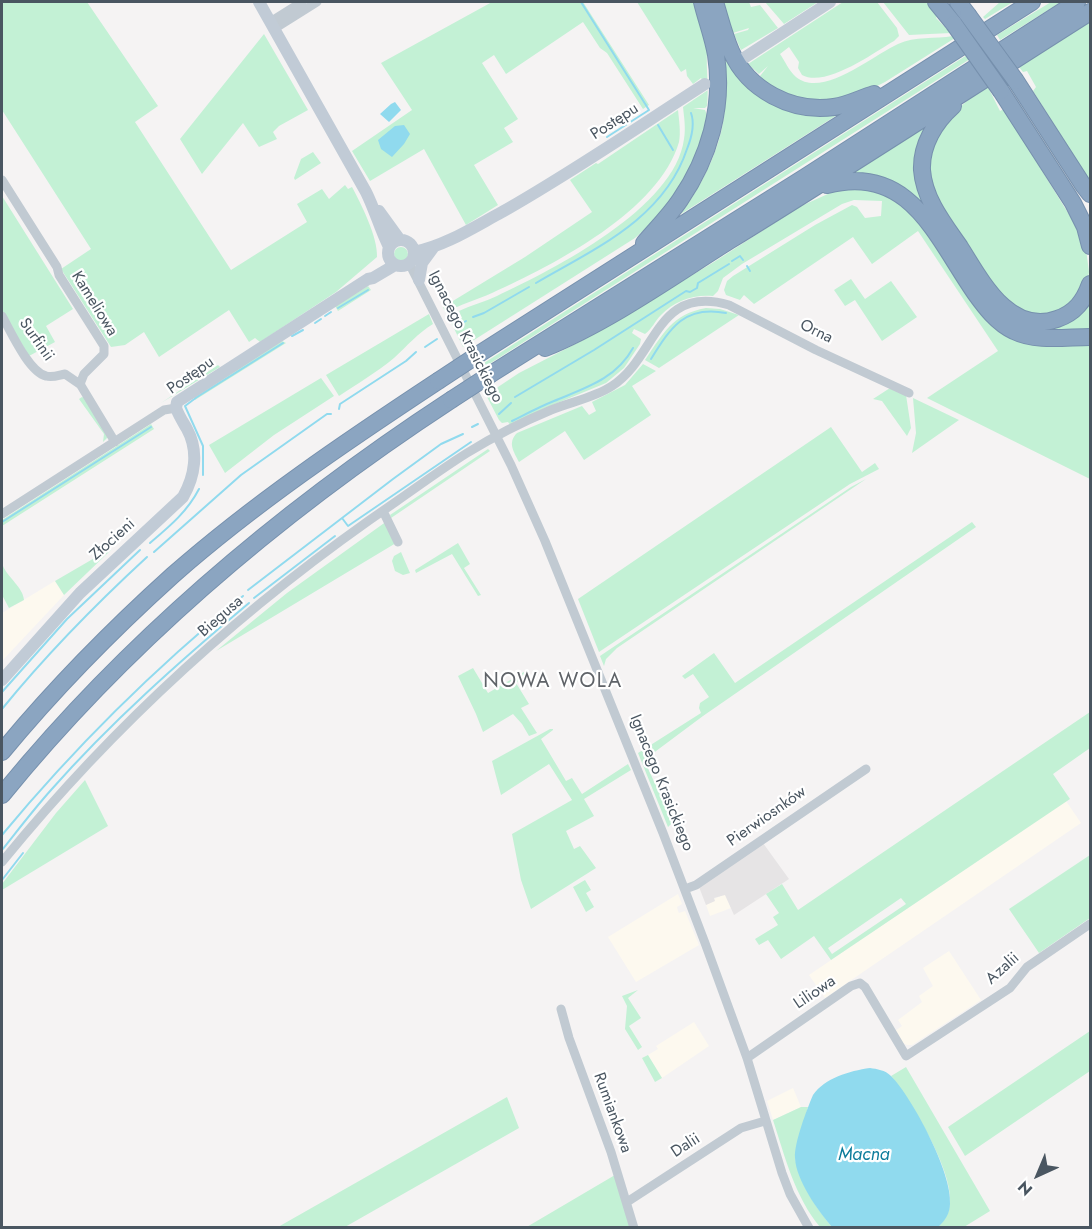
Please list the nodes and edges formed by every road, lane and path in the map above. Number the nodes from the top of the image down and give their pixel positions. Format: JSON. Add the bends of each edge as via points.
{"nodes":[{"id":1,"x":259,"y":2,"type":"edge"},
{"id":2,"x":302,"y":2,"type":"edge"},
{"id":3,"x":317,"y":2,"type":"edge"},
{"id":4,"x":702,"y":2,"type":"edge"},
{"id":5,"x":715,"y":2,"type":"edge"},
{"id":6,"x":830,"y":2,"type":"edge"},
{"id":7,"x":936,"y":2,"type":"edge"},
{"id":8,"x":1032,"y":2,"type":"edge"},
{"id":9,"x":1077,"y":2,"type":"edge"},
{"id":10,"x":1090,"y":12,"type":"edge"},
{"id":11,"x":960,"y":14,"type":"edge"},
{"id":12,"x":272,"y":26,"type":"junction"},
{"id":13,"x":744,"y":58,"type":"dead end"},
{"id":14,"x":705,"y":84,"type":"dead end"},
{"id":15,"x":898,"y":86,"type":"junction"},
{"id":16,"x":973,"y":87,"type":"junction"},
{"id":17,"x":2,"y":180,"type":"edge"},
{"id":18,"x":815,"y":188,"type":"junction"},
{"id":19,"x":1090,"y":194,"type":"edge"},
{"id":20,"x":1090,"y":246,"type":"edge"},
{"id":21,"x":432,"y":248,"type":"junction"},
{"id":22,"x":393,"y":252,"type":"junction"},
{"id":23,"x":632,"y":257,"type":"junction"},
{"id":24,"x":412,"y":258,"type":"junction"},
{"id":25,"x":419,"y":280,"type":"junction"},
{"id":26,"x":1090,"y":284,"type":"edge"},
{"id":27,"x":709,"y":302,"type":"joint"},
{"id":28,"x":2,"y":316,"type":"edge"},
{"id":29,"x":1090,"y":337,"type":"edge"},
{"id":30,"x":514,"y":359,"type":"junction"},
{"id":31,"x":81,"y":385,"type":"junction"},
{"id":32,"x":909,"y":393,"type":"dead end"},
{"id":33,"x":176,"y":408,"type":"junction"},
{"id":34,"x":497,"y":436,"type":"junction"},
{"id":35,"x":115,"y":442,"type":"junction"},
{"id":36,"x":383,"y":511,"type":"junction"},
{"id":37,"x":2,"y":514,"type":"edge"},
{"id":38,"x":398,"y":542,"type":"dead end"},
{"id":39,"x":2,"y":680,"type":"edge"},
{"id":40,"x":2,"y":752,"type":"edge"},
{"id":41,"x":866,"y":769,"type":"dead end"},
{"id":42,"x":2,"y":795,"type":"edge"},
{"id":43,"x":2,"y":862,"type":"edge"},
{"id":44,"x":685,"y":889,"type":"junction"},
{"id":45,"x":1090,"y":924,"type":"edge"},
{"id":46,"x":561,"y":1009,"type":"dead end"},
{"id":47,"x":906,"y":1056,"type":"joint"},
{"id":48,"x":747,"y":1058,"type":"junction"},
{"id":49,"x":765,"y":1121,"type":"junction"},
{"id":50,"x":627,"y":1202,"type":"junction"},
{"id":51,"x":634,"y":1227,"type":"edge"},
{"id":52,"x":810,"y":1227,"type":"edge"}],
"edges":[{"from":1,"to":12,"type":"street"},
{"from":2,"to":12,"type":"street"},
{"from":3,"to":12,"type":"street"},
{"from":4,"to":23,"type":"highway","via":[[716,54],[718,79],[711,139],[680,201]]},
{"from":5,"to":15,"type":"highway","via":[[727,42],[739,65],[762,89],[787,102],[811,108],[837,106]]},
{"from":6,"to":13,"type":"street"},
{"from":7,"to":11,"type":"highway"},
{"from":8,"to":15,"type":"highway"},
{"from":9,"to":30,"type":"highway"},
{"from":10,"to":16,"type":"highway"},
{"from":11,"to":19,"type":"highway","bridge":true,"via":[[1016,81]]},
{"from":11,"to":20,"type":"highway","bridge":true,"via":[[1001,91],[1086,227]]},
{"from":12,"to":22,"type":"street","via":[[375,209]]},
{"from":14,"to":21,"type":"street","name":"Postępu","via":[[530,196]]},
{"from":15,"to":23,"type":"highway"},
{"from":16,"to":18,"type":"highway"},
{"from":16,"to":26,"type":"highway","via":[[938,122],[927,144],[922,173],[935,209],[989,291],[1013,314],[1035,322],[1067,316],[1086,297]]},
{"from":17,"to":31,"type":"street","name":"Kameliowa","via":[[104,346],[104,354],[84,374]]},
{"from":18,"to":29,"type":"highway","via":[[854,180],[892,188],[924,215],[985,307],[1002,323],[1034,337]]},
{"from":18,"to":30,"type":"highway","via":[[575,335]]},
{"from":21,"to":24,"type":"street","name":"Postępu"},
{"from":21,"to":25,"type":"street","via":[[422,263]]},
{"from":22,"to":24,"type":"street","name":"Postępu","via":[[402,266]]},
{"from":22,"to":24,"type":"street","via":[[411,244]]},
{"from":22,"to":33,"type":"street","name":"Postępu","via":[[368,279],[179,401]]},
{"from":23,"to":40,"type":"highway","bridge":true,"via":[[438,381],[316,464],[220,536],[65,680]]},
{"from":24,"to":25,"type":"street","name":"Ignacego Krasickiego"},
{"from":25,"to":34,"type":"street","name":"Ignacego Krasickiego"},
{"from":27,"to":32,"type":"street","name":"Orna","via":[[748,313]]},
{"from":27,"to":34,"type":"street","name":"Biegusa","via":[[692,304],[670,314],[614,385]]},
{"from":28,"to":31,"type":"street","name":"Surfinii","via":[[38,372],[48,377],[65,374]]},
{"from":30,"to":42,"type":"highway","bridge":true,"via":[[396,436],[189,598],[76,708]]},
{"from":31,"to":35,"type":"street"},
{"from":33,"to":35,"type":"street","name":"Postępu","via":[[166,409]]},
{"from":33,"to":39,"type":"street","name":"Złocieni","via":[[190,434],[194,452],[192,479],[183,497],[80,593]]},
{"from":34,"to":36,"type":"street","name":"Biegusa","via":[[464,454]]},
{"from":34,"to":44,"type":"street","name":"Ignacego Krasickiego","via":[[545,541]]},
{"from":35,"to":37,"type":"street","name":"Postępu"},
{"from":36,"to":38,"type":"street"},
{"from":36,"to":43,"type":"street","name":"Biegusa","via":[[270,595],[116,733]]},
{"from":41,"to":44,"type":"street","name":"Pierwiosnków"},
{"from":44,"to":48,"type":"street","name":"Ignacego Krasickiego"},
{"from":45,"to":47,"type":"street","name":"Azalii","via":[[1027,967],[1010,988]]},
{"from":46,"to":50,"type":"street","name":"Rumiankowa"},
{"from":47,"to":48,"type":"street","name":"Liliowa","via":[[860,983]]},
{"from":48,"to":49,"type":"street","name":"Ignacego Krasickiego"},
{"from":49,"to":50,"type":"street","name":"Dalii","via":[[741,1128]]},
{"from":49,"to":52,"type":"street","name":"Ignacego Krasickiego","via":[[790,1194]]},
{"from":50,"to":51,"type":"street","name":"Rumiankowa"}]}
